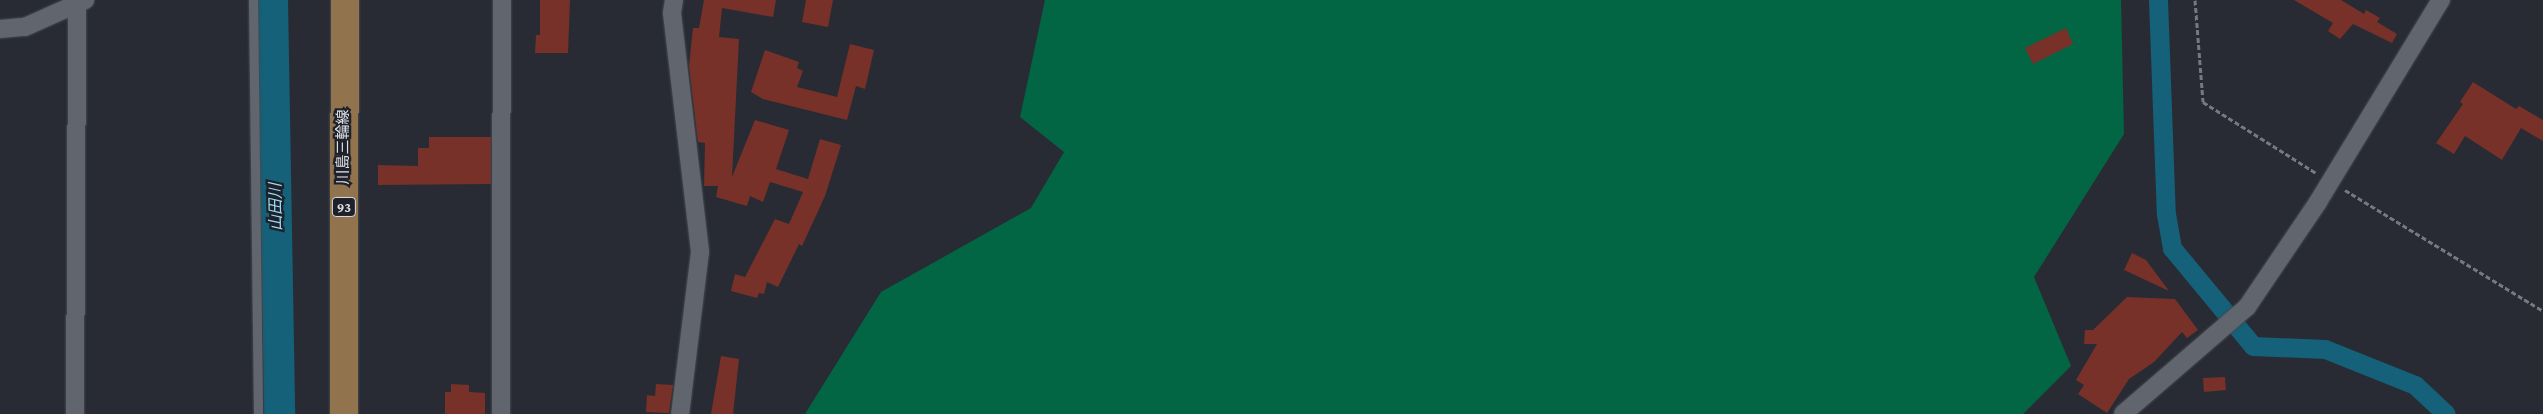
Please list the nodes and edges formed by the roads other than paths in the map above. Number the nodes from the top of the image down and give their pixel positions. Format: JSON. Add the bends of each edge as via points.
{"nodes":[{"id":1,"x":253,"y":0,"type":"edge"},
{"id":2,"x":345,"y":0,"type":"edge"},
{"id":3,"x":502,"y":0,"type":"edge"},
{"id":4,"x":674,"y":0,"type":"edge"},
{"id":5,"x":2441,"y":0,"type":"edge"},
{"id":6,"x":81,"y":3,"type":"edge"},
{"id":7,"x":0,"y":29,"type":"edge"},
{"id":8,"x":75,"y":414,"type":"edge"},
{"id":9,"x":258,"y":414,"type":"edge"},
{"id":10,"x":344,"y":414,"type":"edge"},
{"id":11,"x":501,"y":414,"type":"edge"},
{"id":12,"x":680,"y":414,"type":"edge"},
{"id":13,"x":2123,"y":414,"type":"edge"}],
"edges":[{"from":1,"to":9,"type":"lane"},
{"from":2,"to":10,"type":"main road","name":"川島三輪線","number":"93"},
{"from":3,"to":11,"type":"street"},
{"from":4,"to":12,"type":"street","via":[[672,13],[700,252]]},
{"from":5,"to":13,"type":"street","via":[[2318,202],[2247,307]]},
{"from":6,"to":7,"type":"street","via":[[26,27]]},
{"from":6,"to":8,"type":"street"}]}
